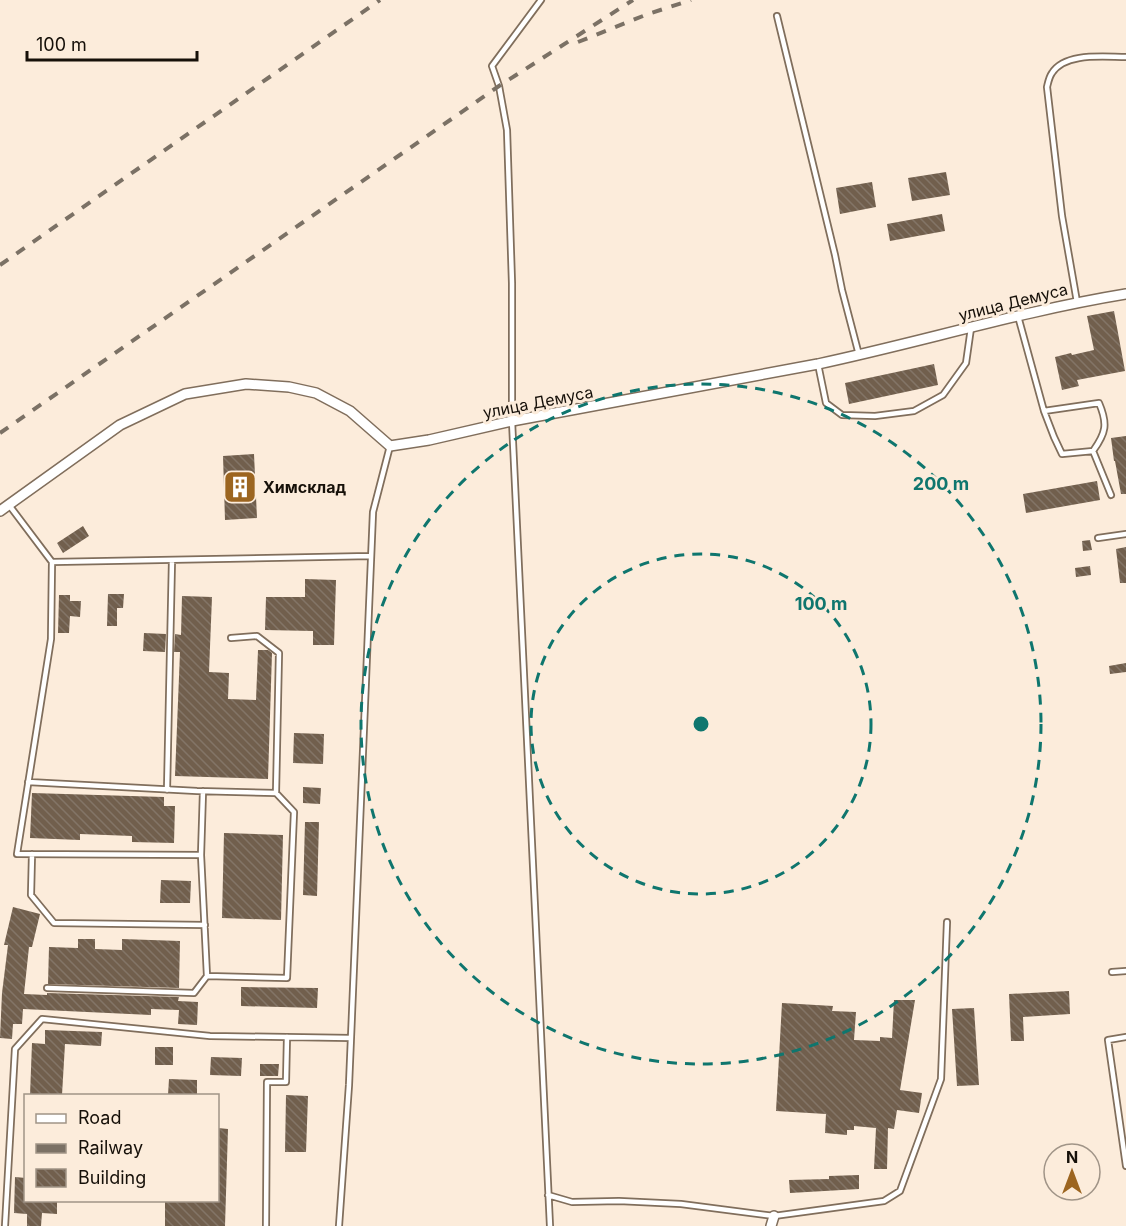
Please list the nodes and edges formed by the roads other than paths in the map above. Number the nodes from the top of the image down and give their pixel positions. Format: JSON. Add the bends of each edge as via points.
{"nodes":[{"id":1,"x":541,"y":0,"type":"edge"},
{"id":2,"x":777,"y":16,"type":"dead end"},
{"id":3,"x":1126,"y":57,"type":"edge"},
{"id":4,"x":1126,"y":294,"type":"edge"},
{"id":5,"x":1077,"y":302,"type":"junction"},
{"id":6,"x":1018,"y":316,"type":"junction"},
{"id":7,"x":971,"y":328,"type":"junction"},
{"id":8,"x":859,"y":355,"type":"junction"},
{"id":9,"x":818,"y":364,"type":"junction"},
{"id":10,"x":1044,"y":411,"type":"junction"},
{"id":11,"x":512,"y":421,"type":"junction"},
{"id":12,"x":390,"y":447,"type":"junction"},
{"id":13,"x":1093,"y":451,"type":"junction"},
{"id":14,"x":1111,"y":495,"type":"dead end"},
{"id":15,"x":9,"y":505,"type":"junction"},
{"id":16,"x":0,"y":511,"type":"edge"},
{"id":17,"x":1126,"y":534,"type":"edge"},
{"id":18,"x":1098,"y":538,"type":"dead end"},
{"id":19,"x":371,"y":556,"type":"junction"},
{"id":20,"x":172,"y":560,"type":"junction"},
{"id":21,"x":52,"y":562,"type":"junction"},
{"id":22,"x":231,"y":638,"type":"dead end"},
{"id":23,"x":28,"y":783,"type":"junction"},
{"id":24,"x":167,"y":790,"type":"junction"},
{"id":25,"x":203,"y":791,"type":"junction"},
{"id":26,"x":276,"y":794,"type":"junction"},
{"id":27,"x":32,"y":854,"type":"junction"},
{"id":28,"x":201,"y":855,"type":"junction"},
{"id":29,"x":947,"y":922,"type":"dead end"},
{"id":30,"x":204,"y":925,"type":"junction"},
{"id":31,"x":1126,"y":970,"type":"edge"},
{"id":32,"x":1112,"y":972,"type":"dead end"},
{"id":33,"x":207,"y":976,"type":"junction"},
{"id":34,"x":47,"y":988,"type":"dead end"},
{"id":35,"x":286,"y":1037,"type":"junction"},
{"id":36,"x":1126,"y":1037,"type":"edge"},
{"id":37,"x":351,"y":1038,"type":"junction"},
{"id":38,"x":1126,"y":1166,"type":"edge"},
{"id":39,"x":548,"y":1195,"type":"junction"},
{"id":40,"x":774,"y":1216,"type":"junction"},
{"id":41,"x":5,"y":1226,"type":"edge"},
{"id":42,"x":266,"y":1226,"type":"edge"},
{"id":43,"x":339,"y":1226,"type":"edge"},
{"id":44,"x":550,"y":1226,"type":"edge"},
{"id":45,"x":771,"y":1226,"type":"edge"}],
"edges":[{"from":1,"to":11,"type":"lane","via":[[492,66],[507,130]]},
{"from":2,"to":8,"type":"lane"},
{"from":3,"to":5,"type":"lane","via":[[1078,58],[1062,63],[1051,74],[1047,87]]},
{"from":4,"to":5,"type":"street","name":"улица Демуса"},
{"from":5,"to":6,"type":"street","name":"улица Демуса"},
{"from":6,"to":7,"type":"street","name":"улица Демуса"},
{"from":6,"to":10,"type":"lane"},
{"from":7,"to":8,"type":"street","name":"улица Демуса"},
{"from":7,"to":9,"type":"lane","via":[[966,363],[943,394],[914,411],[842,415],[826,403]]},
{"from":8,"to":9,"type":"street","name":"улица Демуса"},
{"from":9,"to":11,"type":"street","name":"улица Демуса"},
{"from":10,"to":13,"type":"lane","via":[[1062,454]]},
{"from":10,"to":13,"type":"lane","via":[[1099,403],[1104,435]]},
{"from":11,"to":12,"type":"street","name":"улица Демуса"},
{"from":11,"to":39,"type":"lane"},
{"from":12,"to":15,"type":"street","via":[[350,411],[316,393],[246,384],[185,394],[120,425]]},
{"from":12,"to":19,"type":"lane","via":[[373,512]]},
{"from":13,"to":14,"type":"lane"},
{"from":15,"to":16,"type":"street"},
{"from":15,"to":21,"type":"lane"},
{"from":17,"to":18,"type":"lane"},
{"from":19,"to":20,"type":"lane"},
{"from":19,"to":37,"type":"lane"},
{"from":20,"to":21,"type":"lane"},
{"from":20,"to":24,"type":"lane"},
{"from":21,"to":23,"type":"lane","via":[[51,639]]},
{"from":22,"to":26,"type":"lane","via":[[257,636],[279,653]]},
{"from":23,"to":24,"type":"lane"},
{"from":23,"to":27,"type":"lane","via":[[17,854]]},
{"from":24,"to":25,"type":"lane"},
{"from":25,"to":26,"type":"lane"},
{"from":25,"to":28,"type":"lane"},
{"from":26,"to":33,"type":"lane","via":[[294,812],[287,978]]},
{"from":27,"to":28,"type":"lane"},
{"from":27,"to":30,"type":"lane","via":[[31,895],[54,922]]},
{"from":28,"to":30,"type":"lane"},
{"from":29,"to":40,"type":"lane","via":[[941,1079],[900,1191],[884,1201]]},
{"from":30,"to":33,"type":"lane"},
{"from":31,"to":32,"type":"lane"},
{"from":33,"to":34,"type":"lane","via":[[194,993]]},
{"from":35,"to":37,"type":"lane"},
{"from":35,"to":41,"type":"lane","via":[[210,1036],[42,1019],[15,1049]]},
{"from":35,"to":42,"type":"lane","via":[[286,1082],[267,1082]]},
{"from":36,"to":38,"type":"lane","via":[[1108,1040]]},
{"from":37,"to":43,"type":"lane"},
{"from":39,"to":40,"type":"lane","via":[[572,1202],[681,1204]]},
{"from":39,"to":44,"type":"lane"},
{"from":40,"to":45,"type":"street"}]}
